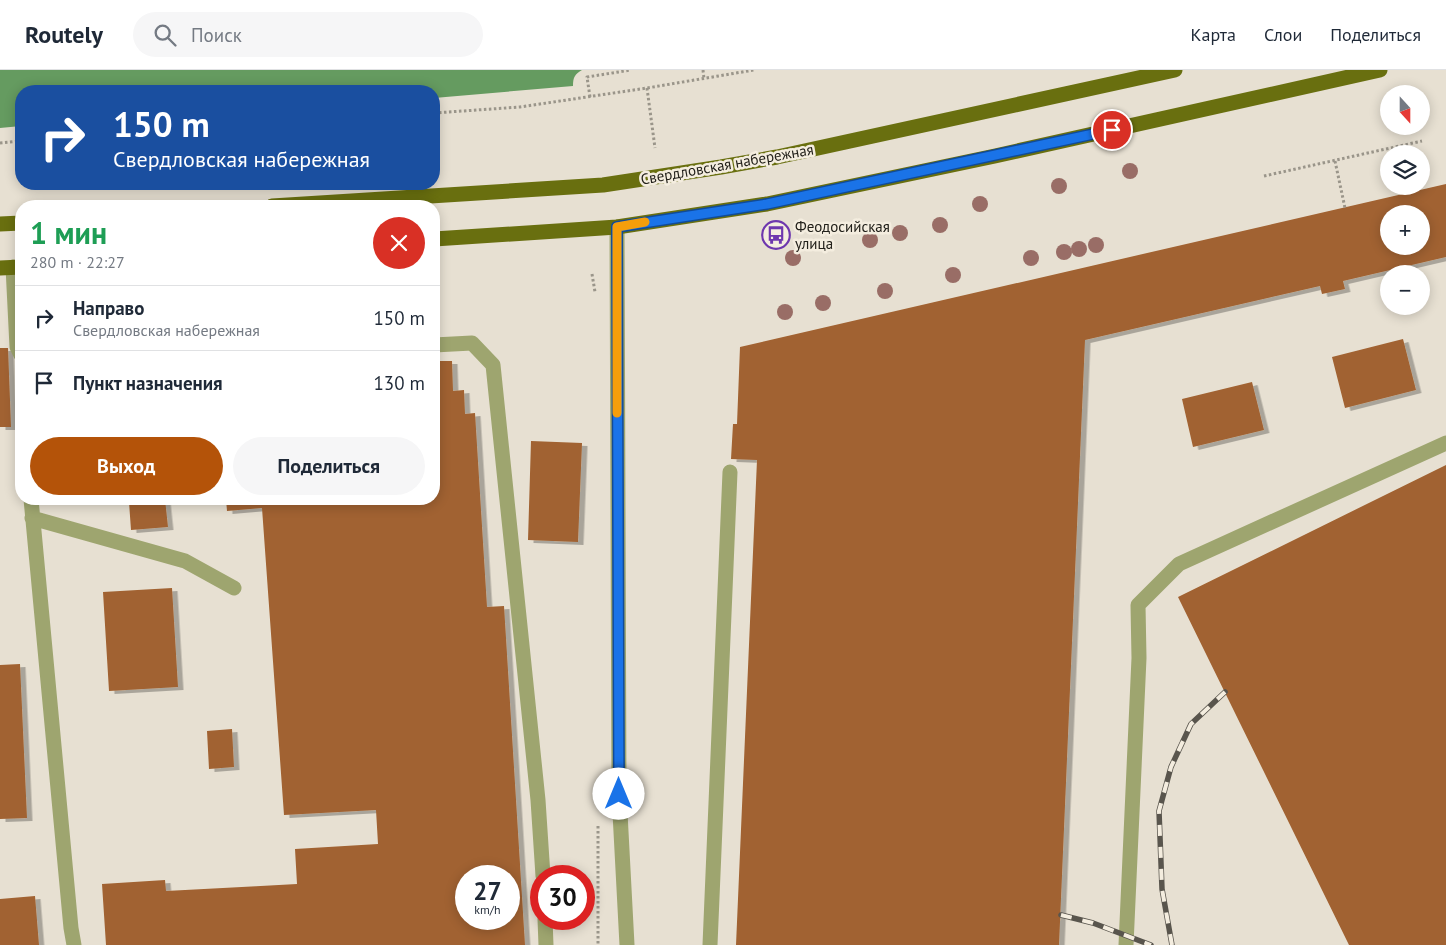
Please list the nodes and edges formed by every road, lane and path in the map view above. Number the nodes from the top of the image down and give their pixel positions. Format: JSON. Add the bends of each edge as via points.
{"nodes":[{"id":1,"x":631,"y":70,"type":"edge"},
{"id":2,"x":702,"y":70,"type":"edge"},
{"id":3,"x":754,"y":70,"type":"edge"},
{"id":4,"x":1175,"y":70,"type":"edge"},
{"id":5,"x":1380,"y":70,"type":"edge"},
{"id":6,"x":704,"y":79,"type":"junction"},
{"id":7,"x":647,"y":88,"type":"junction"},
{"id":8,"x":590,"y":97,"type":"junction"},
{"id":9,"x":440,"y":113,"type":"edge"},
{"id":10,"x":15,"y":142,"type":"edge"},
{"id":11,"x":1422,"y":142,"type":"dead end"},
{"id":12,"x":0,"y":143,"type":"edge"},
{"id":13,"x":655,"y":148,"type":"dead end"},
{"id":14,"x":1335,"y":161,"type":"junction"},
{"id":15,"x":1264,"y":176,"type":"dead end"},
{"id":16,"x":362,"y":200,"type":"edge"},
{"id":17,"x":1345,"y":208,"type":"dead end"},
{"id":18,"x":15,"y":223,"type":"edge"},
{"id":19,"x":0,"y":224,"type":"edge"},
{"id":20,"x":617,"y":227,"type":"junction"},
{"id":21,"x":440,"y":239,"type":"edge"},
{"id":22,"x":11,"y":268,"type":"edge"},
{"id":23,"x":15,"y":321,"type":"edge"},
{"id":24,"x":440,"y":345,"type":"edge"},
{"id":25,"x":1446,"y":443,"type":"edge"},
{"id":26,"x":730,"y":472,"type":"dead end"},
{"id":27,"x":31,"y":505,"type":"edge"},
{"id":28,"x":32,"y":518,"type":"junction"},
{"id":29,"x":234,"y":588,"type":"dead end"},
{"id":30,"x":542,"y":865,"type":"edge"},
{"id":31,"x":545,"y":930,"type":"edge"},
{"id":32,"x":74,"y":945,"type":"edge"},
{"id":33,"x":546,"y":945,"type":"edge"},
{"id":34,"x":627,"y":945,"type":"edge"},
{"id":35,"x":710,"y":945,"type":"edge"},
{"id":36,"x":1126,"y":945,"type":"edge"}],
"edges":[{"from":1,"to":8,"type":"path","via":[[587,77]]},
{"from":2,"to":6,"type":"path"},
{"from":3,"to":6,"type":"path"},
{"from":4,"to":16,"type":"main road","name":"Свердловская набережная","via":[[721,167],[603,184]]},
{"from":5,"to":20,"type":"main road","via":[[776,202]]},
{"from":6,"to":7,"type":"path"},
{"from":7,"to":8,"type":"path"},
{"from":7,"to":13,"type":"path"},
{"from":8,"to":9,"type":"path","via":[[520,107]]},
{"from":10,"to":12,"type":"path"},
{"from":11,"to":14,"type":"path"},
{"from":14,"to":15,"type":"path"},
{"from":14,"to":17,"type":"path"},
{"from":18,"to":19,"type":"main road"},
{"from":20,"to":21,"type":"main road"},
{"from":20,"to":34,"type":"street","via":[[619,794]]},
{"from":22,"to":23,"type":"street"},
{"from":24,"to":30,"type":"street","via":[[472,343],[493,365]]},
{"from":25,"to":36,"type":"street","via":[[1178,564],[1138,605],[1139,658]]},
{"from":26,"to":35,"type":"street"},
{"from":27,"to":28,"type":"street"},
{"from":28,"to":29,"type":"street","via":[[185,561]]},
{"from":28,"to":32,"type":"street"},
{"from":31,"to":33,"type":"street"}]}
